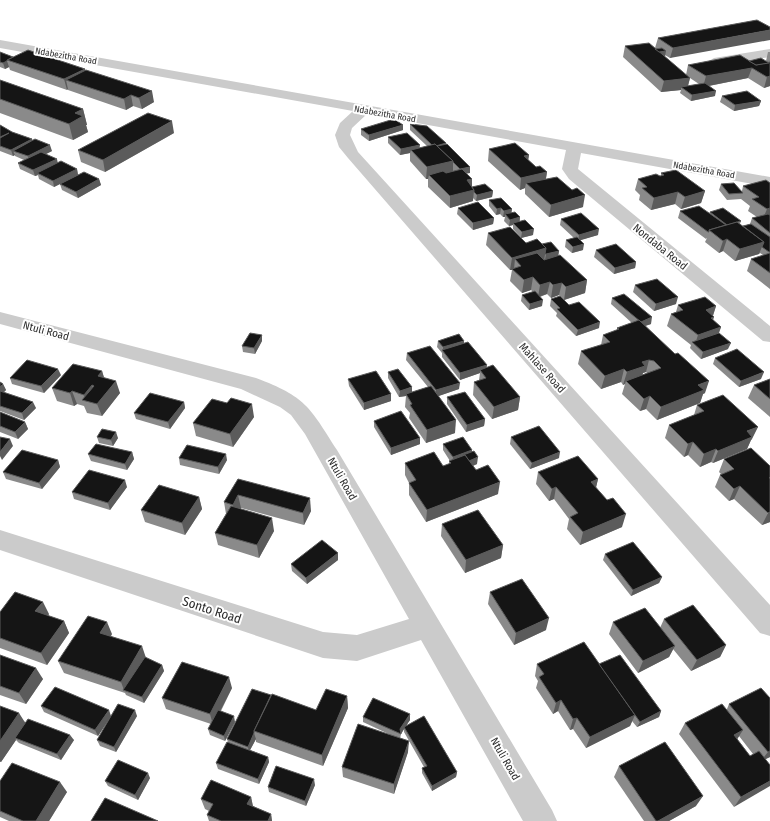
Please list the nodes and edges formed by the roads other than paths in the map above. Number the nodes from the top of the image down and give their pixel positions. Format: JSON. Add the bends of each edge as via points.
{"nodes":[{"id":1,"x":0,"y":44,"type":"edge"},
{"id":2,"x":770,"y":53,"type":"edge"},
{"id":3,"x":698,"y":65,"type":"edge"},
{"id":4,"x":363,"y":110,"type":"junction"},
{"id":5,"x":574,"y":147,"type":"junction"},
{"id":6,"x":770,"y":182,"type":"edge"},
{"id":7,"x":0,"y":318,"type":"edge"},
{"id":8,"x":770,"y":336,"type":"edge"},
{"id":9,"x":0,"y":540,"type":"edge"},
{"id":10,"x":770,"y":624,"type":"edge"},
{"id":11,"x":426,"y":626,"type":"junction"},
{"id":12,"x":541,"y":821,"type":"edge"}],
"edges":[{"from":1,"to":4,"type":"street","name":"Ndabezitha Road"},
{"from":2,"to":3,"type":"street"},
{"from":4,"to":5,"type":"street","name":"Ndabezitha Road"},
{"from":4,"to":10,"type":"street","name":"Mahlase Road","via":[[341,134],[343,142],[353,155]]},
{"from":5,"to":6,"type":"street","name":"Ndabezitha Road"},
{"from":5,"to":8,"type":"street","name":"Nondaba Road","via":[[570,169],[575,176]]},
{"from":7,"to":11,"type":"street","name":"Ntuli Road","via":[[248,383],[269,391],[293,405],[304,417],[329,456]]},
{"from":9,"to":11,"type":"street","name":"Sonto Road","via":[[323,645],[357,648]]},
{"from":11,"to":12,"type":"street","name":"Ntuli Road"}]}
